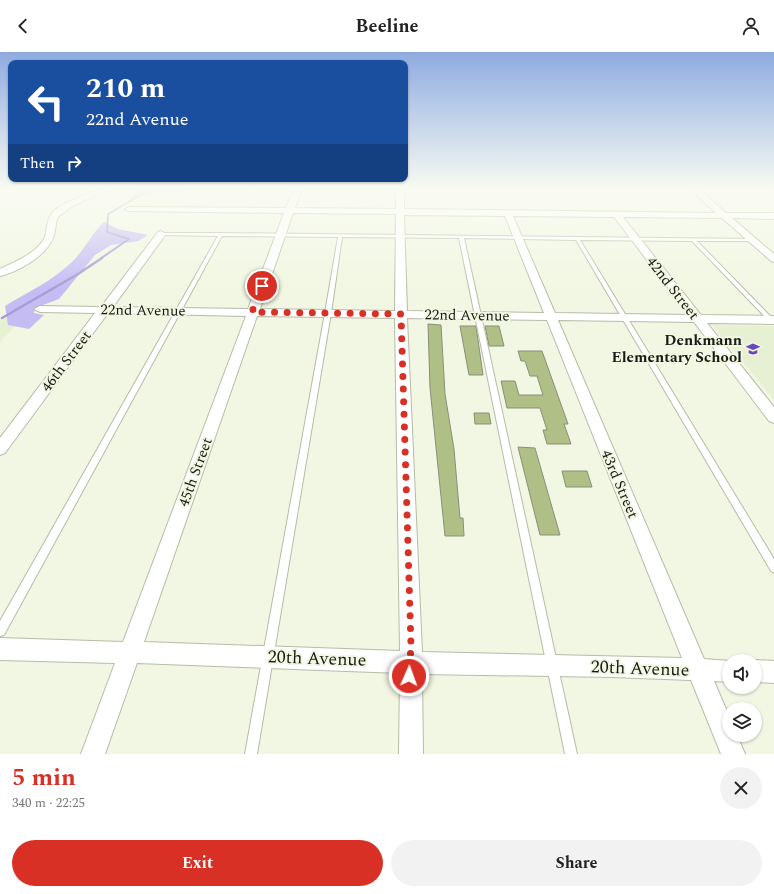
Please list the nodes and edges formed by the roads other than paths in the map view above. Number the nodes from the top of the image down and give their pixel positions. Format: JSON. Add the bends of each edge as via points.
{"nodes":[{"id":1,"x":51,"y":223,"type":"edge"},
{"id":2,"x":286,"y":223,"type":"edge"},
{"id":3,"x":400,"y":223,"type":"edge"},
{"id":4,"x":512,"y":223,"type":"edge"},
{"id":5,"x":623,"y":223,"type":"edge"},
{"id":6,"x":732,"y":223,"type":"edge"},
{"id":7,"x":161,"y":234,"type":"joint"},
{"id":8,"x":221,"y":234,"type":"junction"},
{"id":9,"x":281,"y":235,"type":"junction"},
{"id":10,"x":340,"y":236,"type":"junction"},
{"id":11,"x":400,"y":236,"type":"junction"},
{"id":12,"x":461,"y":237,"type":"junction"},
{"id":13,"x":518,"y":238,"type":"junction"},
{"id":14,"x":577,"y":238,"type":"junction"},
{"id":15,"x":635,"y":239,"type":"junction"},
{"id":16,"x":694,"y":240,"type":"junction"},
{"id":17,"x":753,"y":240,"type":"junction"},
{"id":18,"x":774,"y":259,"type":"edge"},
{"id":19,"x":0,"y":273,"type":"edge"},
{"id":20,"x":40,"y":309,"type":"dead end"},
{"id":21,"x":105,"y":310,"type":"junction"},
{"id":22,"x":178,"y":311,"type":"junction"},
{"id":23,"x":252,"y":312,"type":"junction"},
{"id":24,"x":328,"y":313,"type":"junction"},
{"id":25,"x":401,"y":314,"type":"junction"},
{"id":26,"x":477,"y":315,"type":"junction"},
{"id":27,"x":551,"y":316,"type":"junction"},
{"id":28,"x":623,"y":317,"type":"junction"},
{"id":29,"x":697,"y":318,"type":"junction"},
{"id":30,"x":773,"y":320,"type":"edge"},
{"id":31,"x":774,"y":417,"type":"edge"},
{"id":32,"x":0,"y":449,"type":"edge"},
{"id":33,"x":774,"y":568,"type":"edge"},
{"id":34,"x":0,"y":631,"type":"edge"},
{"id":35,"x":0,"y":649,"type":"edge"},
{"id":36,"x":129,"y":653,"type":"junction"},
{"id":37,"x":268,"y":656,"type":"junction"},
{"id":38,"x":410,"y":663,"type":"junction"},
{"id":39,"x":552,"y":665,"type":"junction"},
{"id":40,"x":698,"y":670,"type":"junction"},
{"id":41,"x":722,"y":671,"type":"edge"},
{"id":42,"x":762,"y":671,"type":"edge"},
{"id":43,"x":774,"y":672,"type":"edge"},
{"id":44,"x":92,"y":754,"type":"edge"},
{"id":45,"x":251,"y":754,"type":"edge"},
{"id":46,"x":410,"y":754,"type":"edge"},
{"id":47,"x":571,"y":754,"type":"edge"},
{"id":48,"x":733,"y":754,"type":"edge"}],
"edges":[{"from":1,"to":19,"type":"street","via":[[48,238],[41,247],[25,260]]},
{"from":2,"to":9,"type":"street","name":"45th Street"},
{"from":3,"to":11,"type":"street"},
{"from":4,"to":13,"type":"street","name":"43rd Street"},
{"from":5,"to":15,"type":"street","name":"42nd Street"},
{"from":6,"to":17,"type":"street"},
{"from":7,"to":8,"type":"lane"},
{"from":7,"to":21,"type":"street","name":"46th Street"},
{"from":8,"to":9,"type":"lane"},
{"from":8,"to":22,"type":"lane"},
{"from":9,"to":10,"type":"lane"},
{"from":9,"to":23,"type":"street","name":"45th Street"},
{"from":10,"to":11,"type":"lane"},
{"from":10,"to":24,"type":"lane"},
{"from":11,"to":12,"type":"lane"},
{"from":11,"to":25,"type":"street"},
{"from":12,"to":13,"type":"lane"},
{"from":12,"to":26,"type":"lane"},
{"from":13,"to":14,"type":"lane"},
{"from":13,"to":27,"type":"street","name":"43rd Street"},
{"from":14,"to":15,"type":"lane"},
{"from":14,"to":28,"type":"lane"},
{"from":15,"to":16,"type":"lane"},
{"from":15,"to":29,"type":"street","name":"42nd Street"},
{"from":16,"to":17,"type":"lane"},
{"from":16,"to":30,"type":"lane"},
{"from":17,"to":18,"type":"street"},
{"from":20,"to":21,"type":"street","name":"22nd Avenue"},
{"from":21,"to":22,"type":"street","name":"22nd Avenue"},
{"from":21,"to":32,"type":"street","name":"46th Street"},
{"from":22,"to":23,"type":"street","name":"22nd Avenue"},
{"from":22,"to":34,"type":"lane"},
{"from":23,"to":24,"type":"street","name":"22nd Avenue"},
{"from":23,"to":36,"type":"street","name":"45th Street"},
{"from":24,"to":25,"type":"street","name":"22nd Avenue"},
{"from":24,"to":37,"type":"lane"},
{"from":25,"to":26,"type":"street","name":"22nd Avenue"},
{"from":25,"to":38,"type":"street"},
{"from":26,"to":27,"type":"street","name":"22nd Avenue"},
{"from":26,"to":39,"type":"lane"},
{"from":27,"to":28,"type":"street","name":"22nd Avenue"},
{"from":27,"to":40,"type":"street","name":"43rd Street"},
{"from":28,"to":29,"type":"street","name":"22nd Avenue"},
{"from":28,"to":33,"type":"lane"},
{"from":29,"to":30,"type":"street","name":"22nd Avenue"},
{"from":29,"to":31,"type":"street","name":"42nd Street"},
{"from":35,"to":36,"type":"street","name":"20th Avenue"},
{"from":36,"to":37,"type":"street","name":"20th Avenue"},
{"from":36,"to":44,"type":"street","name":"45th Street"},
{"from":37,"to":38,"type":"street","name":"20th Avenue"},
{"from":37,"to":45,"type":"lane"},
{"from":38,"to":39,"type":"street","name":"20th Avenue"},
{"from":38,"to":46,"type":"street"},
{"from":39,"to":40,"type":"street","name":"20th Avenue"},
{"from":39,"to":47,"type":"lane"},
{"from":40,"to":41,"type":"street","name":"20th Avenue"},
{"from":40,"to":48,"type":"street","name":"43rd Street"},
{"from":42,"to":43,"type":"street"}]}
